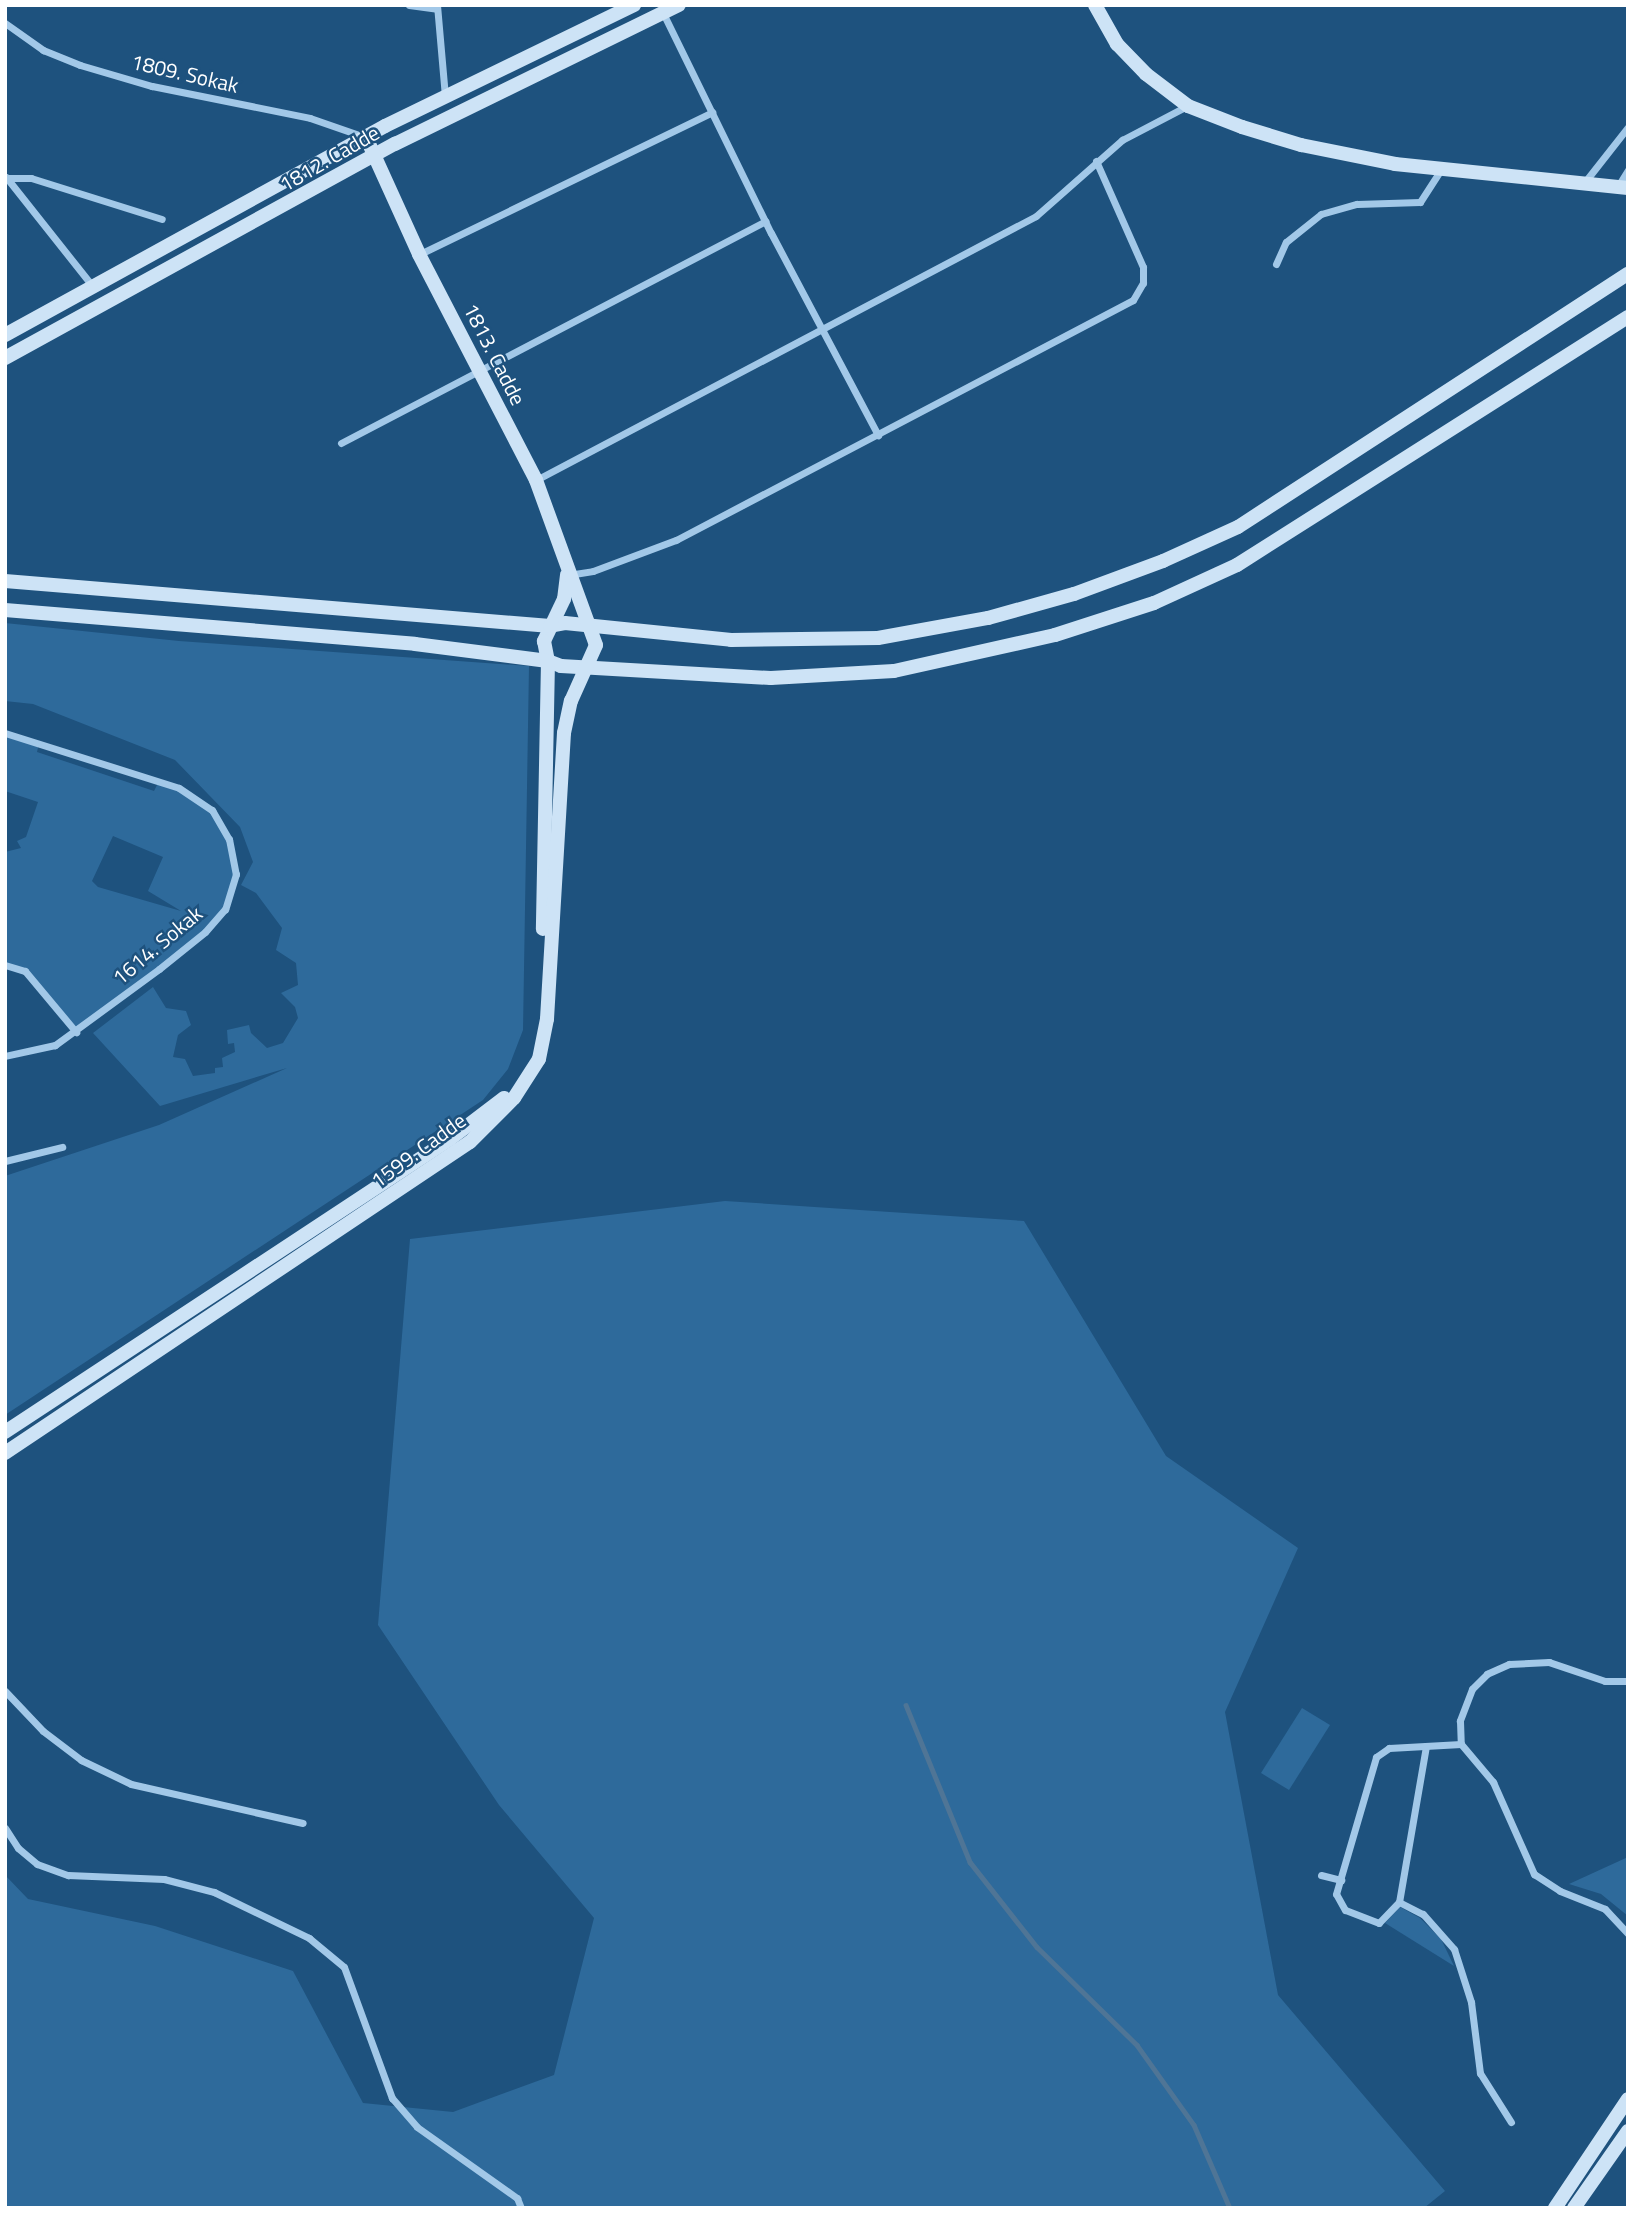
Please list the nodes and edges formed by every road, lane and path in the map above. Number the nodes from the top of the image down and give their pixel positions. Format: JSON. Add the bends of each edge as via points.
{"nodes":[{"id":1,"x":409,"y":5,"type":"edge"},
{"id":2,"x":634,"y":5,"type":"edge"},
{"id":3,"x":679,"y":5,"type":"edge"},
{"id":4,"x":1095,"y":5,"type":"edge"},
{"id":5,"x":437,"y":7,"type":"edge"},
{"id":6,"x":663,"y":13,"type":"junction"},
{"id":7,"x":5,"y":23,"type":"edge"},
{"id":8,"x":445,"y":96,"type":"junction"},
{"id":9,"x":1188,"y":106,"type":"junction"},
{"id":10,"x":712,"y":112,"type":"junction"},
{"id":11,"x":1628,"y":127,"type":"edge"},
{"id":12,"x":366,"y":137,"type":"junction"},
{"id":13,"x":373,"y":157,"type":"junction"},
{"id":14,"x":1097,"y":161,"type":"junction"},
{"id":15,"x":1442,"y":167,"type":"junction"},
{"id":16,"x":1628,"y":170,"type":"edge"},
{"id":17,"x":6,"y":177,"type":"edge"},
{"id":18,"x":1584,"y":183,"type":"junction"},
{"id":19,"x":1623,"y":187,"type":"edge"},
{"id":20,"x":162,"y":219,"type":"dead end"},
{"id":21,"x":765,"y":221,"type":"junction"},
{"id":22,"x":419,"y":254,"type":"junction"},
{"id":23,"x":1276,"y":264,"type":"dead end"},
{"id":24,"x":1628,"y":274,"type":"edge"},
{"id":25,"x":94,"y":288,"type":"junction"},
{"id":26,"x":1628,"y":317,"type":"edge"},
{"id":27,"x":824,"y":330,"type":"junction"},
{"id":28,"x":5,"y":335,"type":"edge"},
{"id":29,"x":5,"y":359,"type":"edge"},
{"id":30,"x":480,"y":369,"type":"junction"},
{"id":31,"x":878,"y":435,"type":"junction"},
{"id":32,"x":341,"y":443,"type":"dead end"},
{"id":33,"x":537,"y":481,"type":"junction"},
{"id":34,"x":567,"y":575,"type":"junction"},
{"id":35,"x":5,"y":581,"type":"edge"},
{"id":36,"x":5,"y":610,"type":"edge"},
{"id":37,"x":550,"y":626,"type":"junction"},
{"id":38,"x":591,"y":629,"type":"junction"},
{"id":39,"x":548,"y":661,"type":"junction"},
{"id":40,"x":589,"y":666,"type":"junction"},
{"id":41,"x":5,"y":733,"type":"edge"},
{"id":42,"x":5,"y":965,"type":"edge"},
{"id":43,"x":76,"y":1032,"type":"junction"},
{"id":44,"x":5,"y":1056,"type":"edge"},
{"id":45,"x":61,"y":1147,"type":"dead end"},
{"id":46,"x":5,"y":1161,"type":"edge"},
{"id":47,"x":5,"y":1432,"type":"edge"},
{"id":48,"x":5,"y":1452,"type":"edge"},
{"id":49,"x":1628,"y":1681,"type":"edge"},
{"id":50,"x":5,"y":1691,"type":"edge"},
{"id":51,"x":1461,"y":1744,"type":"junction"},
{"id":52,"x":1426,"y":1746,"type":"junction"},
{"id":53,"x":303,"y":1823,"type":"dead end"},
{"id":54,"x":5,"y":1828,"type":"edge"},
{"id":55,"x":1321,"y":1875,"type":"dead end"},
{"id":56,"x":1341,"y":1880,"type":"junction"},
{"id":57,"x":1399,"y":1902,"type":"junction"},
{"id":58,"x":1628,"y":1934,"type":"edge"},
{"id":59,"x":1628,"y":2099,"type":"edge"},
{"id":60,"x":1511,"y":2122,"type":"dead end"},
{"id":61,"x":1628,"y":2131,"type":"edge"},
{"id":62,"x":521,"y":2208,"type":"edge"},
{"id":63,"x":1555,"y":2208,"type":"edge"},
{"id":64,"x":1574,"y":2208,"type":"edge"}],
"edges":[{"from":1,"to":5,"type":"street"},
{"from":2,"to":8,"type":"street","name":"1812. Cadde"},
{"from":3,"to":6,"type":"street","name":"1812. Cadde"},
{"from":4,"to":9,"type":"street","via":[[1117,44],[1146,74]]},
{"from":5,"to":8,"type":"street"},
{"from":6,"to":10,"type":"street"},
{"from":6,"to":13,"type":"street","name":"1812. Cadde"},
{"from":7,"to":12,"type":"street","name":"1809. Sokak","via":[[43,50],[80,65],[152,86],[310,118]]},
{"from":8,"to":12,"type":"street","name":"1812. Cadde"},
{"from":9,"to":14,"type":"street","via":[[1122,140]]},
{"from":9,"to":15,"type":"street","via":[[1301,145],[1395,164]]},
{"from":10,"to":21,"type":"street"},
{"from":10,"to":22,"type":"street"},
{"from":11,"to":18,"type":"street"},
{"from":12,"to":13,"type":"street","name":"1813. Cadde"},
{"from":12,"to":25,"type":"street","name":"1812. Cadde"},
{"from":13,"to":22,"type":"street","name":"1813. Cadde"},
{"from":13,"to":29,"type":"street","name":"1812. Cadde"},
{"from":14,"to":27,"type":"street","via":[[1036,216]]},
{"from":14,"to":31,"type":"street","via":[[1143,267],[1138,295]]},
{"from":15,"to":18,"type":"street"},
{"from":15,"to":23,"type":"street","via":[[1420,202],[1357,204],[1321,214],[1286,242]]},
{"from":16,"to":19,"type":"street"},
{"from":17,"to":20,"type":"street","via":[[31,178]]},
{"from":17,"to":25,"type":"street"},
{"from":18,"to":19,"type":"street"},
{"from":21,"to":27,"type":"street"},
{"from":21,"to":30,"type":"street"},
{"from":22,"to":30,"type":"street","name":"1813. Cadde"},
{"from":24,"to":38,"type":"street","via":[[1238,527],[1074,594],[988,618],[878,638],[731,640]]},
{"from":25,"to":28,"type":"street","name":"1812. Cadde"},
{"from":26,"to":40,"type":"street","via":[[1237,565],[1095,624],[894,671],[771,678]]},
{"from":27,"to":31,"type":"street"},
{"from":27,"to":33,"type":"street"},
{"from":30,"to":32,"type":"street"},
{"from":30,"to":33,"type":"street","name":"1813. Cadde"},
{"from":31,"to":34,"type":"street","via":[[676,540],[593,571]]},
{"from":33,"to":34,"type":"street","name":"1813. Cadde"},
{"from":34,"to":37,"type":"street","via":[[564,599]]},
{"from":34,"to":38,"type":"street","name":"1813. Cadde"},
{"from":35,"to":37,"type":"street"},
{"from":36,"to":39,"type":"street","via":[[415,644]]},
{"from":37,"to":38,"type":"street","via":[[565,623]]},
{"from":37,"to":39,"type":"street","via":[[544,641]]},
{"from":38,"to":40,"type":"street","via":[[596,645]]},
{"from":39,"to":40,"type":"street"},
{"from":39,"to":47,"type":"street","name":"1599. Cadde","via":[[540,1019],[533,1054],[516,1081],[504,1098],[450,1139]]},
{"from":40,"to":48,"type":"street","name":"1599. Cadde","via":[[571,701],[564,733],[547,1019],[539,1059],[514,1098],[470,1142]]},
{"from":41,"to":43,"type":"street","name":"1614. Sokak","via":[[179,788],[212,810],[229,839],[236,874],[225,909],[205,932]]},
{"from":42,"to":43,"type":"street","via":[[25,971]]},
{"from":43,"to":44,"type":"street","name":"1614. Sokak","via":[[55,1045]]},
{"from":45,"to":46,"type":"street"},
{"from":49,"to":51,"type":"street","via":[[1605,1681],[1549,1662],[1509,1664],[1487,1674],[1472,1689],[1462,1706]]},
{"from":50,"to":53,"type":"street","via":[[43,1731],[81,1760],[131,1784]]},
{"from":51,"to":52,"type":"street"},
{"from":51,"to":58,"type":"street","via":[[1493,1782],[1534,1874],[1560,1891],[1605,1909]]},
{"from":52,"to":56,"type":"street","via":[[1390,1748],[1376,1757]]},
{"from":52,"to":57,"type":"street"},
{"from":54,"to":62,"type":"street","via":[[18,1848],[37,1864],[68,1875],[164,1879],[202,1889],[309,1938],[344,1967],[392,2098],[417,2127],[517,2197]]},
{"from":55,"to":56,"type":"street"},
{"from":56,"to":57,"type":"street","via":[[1338,1903],[1379,1923]]},
{"from":57,"to":60,"type":"street","via":[[1423,1914],[1454,1950],[1480,2073]]},
{"from":59,"to":63,"type":"street"},
{"from":61,"to":64,"type":"street"}]}
